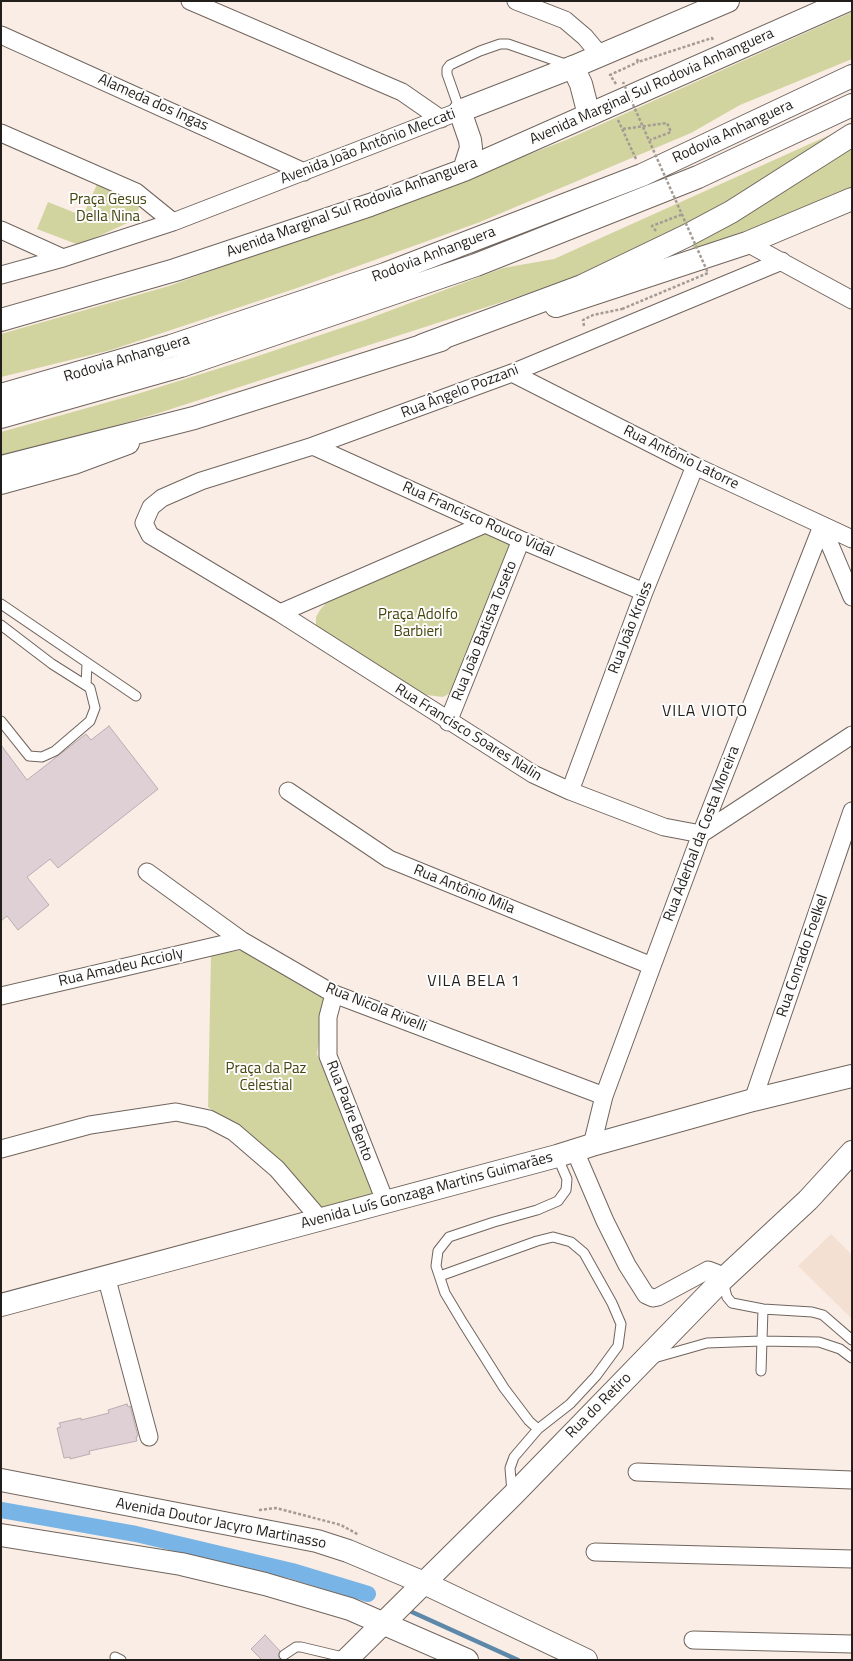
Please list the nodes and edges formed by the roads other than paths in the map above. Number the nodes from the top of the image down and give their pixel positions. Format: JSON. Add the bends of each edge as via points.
{"nodes":[{"id":1,"x":190,"y":1,"type":"edge"},
{"id":2,"x":516,"y":1,"type":"edge"},
{"id":3,"x":728,"y":1,"type":"edge"},
{"id":4,"x":846,"y":1,"type":"edge"},
{"id":5,"x":1,"y":35,"type":"edge"},
{"id":6,"x":600,"y":55,"type":"junction"},
{"id":7,"x":573,"y":67,"type":"junction"},
{"id":8,"x":852,"y":76,"type":"edge"},
{"id":9,"x":852,"y":105,"type":"edge"},
{"id":10,"x":450,"y":115,"type":"junction"},
{"id":11,"x":589,"y":115,"type":"junction"},
{"id":12,"x":1,"y":133,"type":"edge"},
{"id":13,"x":852,"y":135,"type":"edge"},
{"id":14,"x":464,"y":170,"type":"junction"},
{"id":15,"x":304,"y":172,"type":"junction"},
{"id":16,"x":852,"y":199,"type":"edge"},
{"id":17,"x":173,"y":222,"type":"junction"},
{"id":18,"x":1,"y":230,"type":"edge"},
{"id":19,"x":747,"y":243,"type":"junction"},
{"id":20,"x":63,"y":258,"type":"junction"},
{"id":21,"x":782,"y":261,"type":"junction"},
{"id":22,"x":1,"y":275,"type":"edge"},
{"id":23,"x":852,"y":300,"type":"edge"},
{"id":24,"x":1,"y":320,"type":"edge"},
{"id":25,"x":423,"y":345,"type":"junction"},
{"id":26,"x":512,"y":372,"type":"junction"},
{"id":27,"x":1,"y":396,"type":"edge"},
{"id":28,"x":1,"y":417,"type":"edge"},
{"id":29,"x":194,"y":418,"type":"junction"},
{"id":30,"x":313,"y":446,"type":"junction"},
{"id":31,"x":695,"y":466,"type":"junction"},
{"id":32,"x":1,"y":467,"type":"edge"},
{"id":33,"x":1,"y":483,"type":"edge"},
{"id":34,"x":144,"y":523,"type":"joint"},
{"id":35,"x":485,"y":524,"type":"junction"},
{"id":36,"x":822,"y":526,"type":"junction"},
{"id":37,"x":852,"y":539,"type":"edge"},
{"id":38,"x":521,"y":540,"type":"junction"},
{"id":39,"x":644,"y":592,"type":"junction"},
{"id":40,"x":852,"y":597,"type":"edge"},
{"id":41,"x":1,"y":604,"type":"edge"},
{"id":42,"x":280,"y":614,"type":"junction"},
{"id":43,"x":1,"y":625,"type":"edge"},
{"id":44,"x":87,"y":664,"type":"junction"},
{"id":45,"x":86,"y":685,"type":"junction"},
{"id":46,"x":136,"y":696,"type":"dead end"},
{"id":47,"x":1,"y":722,"type":"edge"},
{"id":48,"x":448,"y":722,"type":"junction"},
{"id":49,"x":848,"y":741,"type":"edge"},
{"id":50,"x":288,"y":791,"type":"dead end"},
{"id":51,"x":570,"y":791,"type":"junction"},
{"id":52,"x":852,"y":811,"type":"edge"},
{"id":53,"x":701,"y":834,"type":"junction"},
{"id":54,"x":146,"y":872,"type":"dead end"},
{"id":55,"x":241,"y":940,"type":"junction"},
{"id":56,"x":652,"y":966,"type":"junction"},
{"id":57,"x":334,"y":994,"type":"junction"},
{"id":58,"x":1,"y":996,"type":"edge"},
{"id":59,"x":852,"y":1076,"type":"edge"},
{"id":60,"x":604,"y":1096,"type":"junction"},
{"id":61,"x":753,"y":1100,"type":"junction"},
{"id":62,"x":1,"y":1149,"type":"edge"},
{"id":63,"x":575,"y":1151,"type":"junction"},
{"id":64,"x":852,"y":1152,"type":"edge"},
{"id":65,"x":385,"y":1201,"type":"junction"},
{"id":66,"x":320,"y":1218,"type":"junction"},
{"id":67,"x":106,"y":1276,"type":"junction"},
{"id":68,"x":440,"y":1276,"type":"junction"},
{"id":69,"x":722,"y":1280,"type":"junction"},
{"id":70,"x":1,"y":1305,"type":"edge"},
{"id":71,"x":763,"y":1309,"type":"junction"},
{"id":72,"x":852,"y":1340,"type":"edge"},
{"id":73,"x":761,"y":1341,"type":"junction"},
{"id":74,"x":852,"y":1358,"type":"edge"},
{"id":75,"x":643,"y":1361,"type":"junction"},
{"id":76,"x":761,"y":1371,"type":"dead end"},
{"id":77,"x":538,"y":1429,"type":"junction"},
{"id":78,"x":148,"y":1437,"type":"dead end"},
{"id":79,"x":637,"y":1472,"type":"dead end"},
{"id":80,"x":1,"y":1480,"type":"edge"},
{"id":81,"x":852,"y":1480,"type":"edge"},
{"id":82,"x":513,"y":1494,"type":"junction"},
{"id":83,"x":1,"y":1535,"type":"edge"},
{"id":84,"x":595,"y":1552,"type":"dead end"},
{"id":85,"x":852,"y":1559,"type":"edge"},
{"id":86,"x":420,"y":1587,"type":"junction"},
{"id":87,"x":388,"y":1620,"type":"junction"},
{"id":88,"x":694,"y":1640,"type":"dead end"},
{"id":89,"x":852,"y":1644,"type":"edge"},
{"id":90,"x":284,"y":1655,"type":"dead end"},
{"id":91,"x":347,"y":1659,"type":"edge"},
{"id":92,"x":467,"y":1660,"type":"edge"},
{"id":93,"x":586,"y":1660,"type":"edge"}],
"edges":[{"from":1,"to":10,"type":"street"},
{"from":2,"to":6,"type":"street","via":[[565,20],[585,37]]},
{"from":3,"to":6,"type":"main road","name":"Avenida João Antônio Meccati"},
{"from":4,"to":11,"type":"main road","name":"Avenida Marginal Sul Rodovia Anhanguera"},
{"from":5,"to":15,"type":"street","name":"Alameda dos Ingas"},
{"from":6,"to":7,"type":"main road","name":"Avenida João Antônio Meccati"},
{"from":7,"to":10,"type":"main road","name":"Avenida João Antônio Meccati"},
{"from":7,"to":10,"type":"lane","via":[[508,44],[480,51],[448,69]]},
{"from":7,"to":11,"type":"main road","via":[[581,84]]},
{"from":8,"to":27,"type":"main road","name":"Rodovia Anhanguera","via":[[642,175],[393,271],[171,346]]},
{"from":9,"to":28,"type":"main road","name":"Rodovia Anhanguera","via":[[698,177],[476,265],[181,366]]},
{"from":10,"to":14,"type":"main road","via":[[470,140],[471,148]]},
{"from":10,"to":15,"type":"street","name":"Avenida João Antônio Meccati"},
{"from":11,"to":14,"type":"main road","name":"Avenida Marginal Sul Rodovia Anhanguera"},
{"from":12,"to":17,"type":"street","via":[[136,192]]},
{"from":13,"to":25,"type":"main road","via":[[731,212],[686,236],[582,286]]},
{"from":14,"to":24,"type":"main road","name":"Avenida Marginal Sul Rodovia Anhanguera","via":[[370,205],[175,270]]},
{"from":15,"to":17,"type":"street","name":"Avenida João Antônio Meccati"},
{"from":16,"to":19,"type":"main road"},
{"from":17,"to":20,"type":"street","name":"Avenida João Antônio Meccati"},
{"from":18,"to":20,"type":"street"},
{"from":19,"to":21,"type":"street"},
{"from":19,"to":25,"type":"main road","via":[[557,306]]},
{"from":20,"to":22,"type":"street","name":"Avenida João Antônio Meccati"},
{"from":21,"to":23,"type":"street"},
{"from":21,"to":26,"type":"street","name":"Rua Ângelo Pozzani"},
{"from":25,"to":29,"type":"main road"},
{"from":26,"to":30,"type":"street","name":"Rua Ângelo Pozzani"},
{"from":26,"to":31,"type":"street","name":"Rua Antônio Latorre"},
{"from":29,"to":32,"type":"main road"},
{"from":29,"to":33,"type":"main road","via":[[74,463]]},
{"from":30,"to":34,"type":"street","name":"Rua Ângelo Pozzani","via":[[201,481],[162,498],[151,507]]},
{"from":30,"to":35,"type":"street","name":"Rua Francisco Rouco Vidal"},
{"from":31,"to":36,"type":"street","name":"Rua Antônio Latorre"},
{"from":31,"to":39,"type":"street","name":"Rua João Kroiss"},
{"from":34,"to":42,"type":"street","name":"Rua Francisco Soares Nalin","via":[[150,535]]},
{"from":35,"to":38,"type":"street","name":"Rua Francisco Rouco Vidal"},
{"from":35,"to":42,"type":"street"},
{"from":36,"to":37,"type":"street","name":"Rua Antônio Latorre"},
{"from":36,"to":40,"type":"street"},
{"from":36,"to":53,"type":"street","name":"Rua Aderbal da Costa Moreira"},
{"from":38,"to":39,"type":"street","name":"Rua Francisco Rouco Vidal"},
{"from":38,"to":48,"type":"street","name":"Rua João Batista Toseto"},
{"from":39,"to":51,"type":"street","name":"Rua João Kroiss"},
{"from":41,"to":44,"type":"lane"},
{"from":42,"to":48,"type":"street","name":"Rua Francisco Soares Nalin"},
{"from":43,"to":45,"type":"lane","via":[[52,664]]},
{"from":44,"to":45,"type":"lane"},
{"from":44,"to":46,"type":"lane"},
{"from":45,"to":47,"type":"lane","via":[[90,688],[95,708],[90,721],[55,751],[42,757],[29,756]]},
{"from":48,"to":51,"type":"street","name":"Rua Francisco Soares Nalin","via":[[533,774]]},
{"from":49,"to":53,"type":"street"},
{"from":50,"to":56,"type":"street","name":"Rua Antônio Mila","via":[[389,859]]},
{"from":51,"to":53,"type":"street","name":"Rua Francisco Soares Nalin","via":[[664,827]]},
{"from":52,"to":61,"type":"street","name":"Rua Conrado Foelkel"},
{"from":53,"to":56,"type":"street","name":"Rua Aderbal da Costa Moreira"},
{"from":54,"to":55,"type":"street","name":"Rua Nicola Rivelli"},
{"from":55,"to":57,"type":"street","name":"Rua Nicola Rivelli"},
{"from":55,"to":58,"type":"street","name":"Rua Amadeu Accioly"},
{"from":56,"to":60,"type":"street","name":"Rua Aderbal da Costa Moreira"},
{"from":57,"to":60,"type":"street","name":"Rua Nicola Rivelli"},
{"from":57,"to":65,"type":"street","name":"Rua Padre Bento","via":[[328,1017],[328,1056]]},
{"from":59,"to":61,"type":"main road","name":"Avenida Luís Gonzaga Martins Guimarães"},
{"from":60,"to":63,"type":"street","name":"Rua Aderbal da Costa Moreira"},
{"from":61,"to":63,"type":"main road","name":"Avenida Luís Gonzaga Martins Guimarães"},
{"from":62,"to":66,"type":"street","via":[[90,1125],[176,1112],[209,1119],[234,1132],[277,1169]]},
{"from":63,"to":65,"type":"main road","name":"Avenida Luís Gonzaga Martins Guimarães"},
{"from":63,"to":68,"type":"lane","via":[[566,1190],[558,1201],[449,1237],[438,1251],[436,1266]]},
{"from":63,"to":69,"type":"street","via":[[605,1221],[627,1265],[646,1294],[658,1298],[708,1270],[716,1273]]},
{"from":64,"to":69,"type":"main road","name":"Rua do Retiro","via":[[808,1200]]},
{"from":65,"to":66,"type":"main road","name":"Avenida Luís Gonzaga Martins Guimarães"},
{"from":66,"to":67,"type":"main road","name":"Avenida Luís Gonzaga Martins Guimarães"},
{"from":67,"to":70,"type":"main road","name":"Avenida Luís Gonzaga Martins Guimarães"},
{"from":67,"to":78,"type":"street"},
{"from":68,"to":77,"type":"lane","via":[[445,1293],[495,1374],[529,1421]]},
{"from":68,"to":77,"type":"lane","via":[[537,1240],[553,1237],[571,1242],[584,1253],[621,1324],[618,1346],[596,1376],[570,1404]]},
{"from":69,"to":71,"type":"lane","via":[[727,1298],[732,1303]]},
{"from":69,"to":75,"type":"main road","name":"Rua do Retiro"},
{"from":71,"to":72,"type":"lane","via":[[812,1312],[823,1316]]},
{"from":71,"to":73,"type":"lane"},
{"from":73,"to":74,"type":"lane","via":[[819,1342],[840,1349]]},
{"from":73,"to":75,"type":"lane","via":[[707,1343]]},
{"from":73,"to":76,"type":"lane"},
{"from":75,"to":82,"type":"main road","name":"Rua do Retiro"},
{"from":77,"to":82,"type":"lane","via":[[514,1457],[510,1468]]},
{"from":79,"to":81,"type":"street"},
{"from":80,"to":86,"type":"main road","name":"Avenida Doutor Jacyro Martinasso","via":[[317,1541],[348,1551]]},
{"from":82,"to":86,"type":"main road","name":"Rua do Retiro"},
{"from":83,"to":87,"type":"main road","via":[[182,1564],[265,1584]]},
{"from":84,"to":85,"type":"street"},
{"from":86,"to":87,"type":"main road","name":"Rua do Retiro"},
{"from":86,"to":93,"type":"main road","name":"Avenida Doutor Jacyro Martinasso"},
{"from":87,"to":91,"type":"main road","name":"Rua do Retiro"},
{"from":87,"to":92,"type":"main road"},
{"from":88,"to":89,"type":"street"},
{"from":90,"to":91,"type":"lane","via":[[301,1646]]}]}
